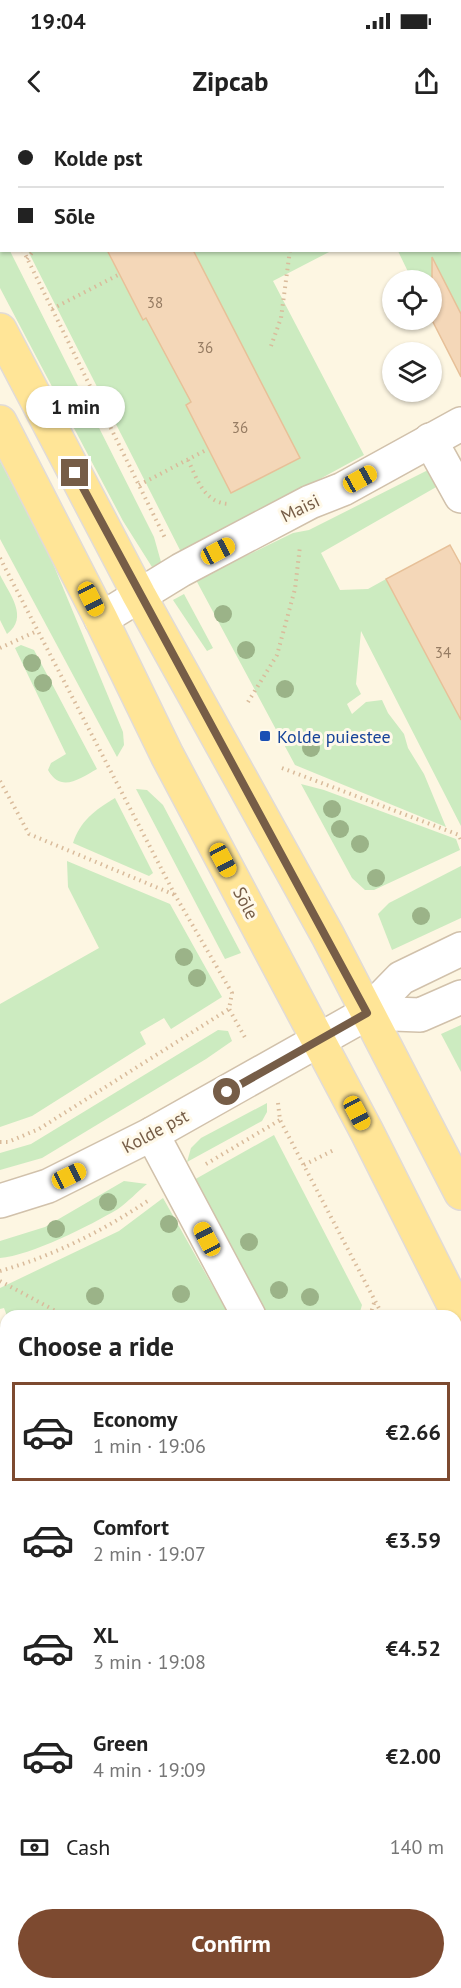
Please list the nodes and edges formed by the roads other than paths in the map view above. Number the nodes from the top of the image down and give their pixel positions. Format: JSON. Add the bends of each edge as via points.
{"nodes":[{"id":1,"x":0,"y":330,"type":"edge"},
{"id":2,"x":0,"y":422,"type":"edge"},
{"id":3,"x":461,"y":424,"type":"edge"},
{"id":4,"x":430,"y":440,"type":"junction"},
{"id":5,"x":461,"y":496,"type":"edge"},
{"id":6,"x":140,"y":595,"type":"junction"},
{"id":7,"x":101,"y":618,"type":"junction"},
{"id":8,"x":461,"y":949,"type":"edge"},
{"id":9,"x":461,"y":997,"type":"edge"},
{"id":10,"x":367,"y":1013,"type":"junction"},
{"id":11,"x":318,"y":1039,"type":"junction"},
{"id":12,"x":152,"y":1134,"type":"junction"},
{"id":13,"x":461,"y":1193,"type":"edge"},
{"id":14,"x":0,"y":1201,"type":"edge"},
{"id":15,"x":246,"y":1310,"type":"edge"},
{"id":16,"x":456,"y":1310,"type":"edge"}],
"edges":[{"from":1,"to":6,"type":"main road"},
{"from":2,"to":7,"type":"main road","name":"Sõle"},
{"from":3,"to":4,"type":"street","name":"Maisi"},
{"from":4,"to":5,"type":"street"},
{"from":4,"to":6,"type":"street","name":"Maisi"},
{"from":6,"to":7,"type":"street","name":"Maisi"},
{"from":6,"to":10,"type":"main road"},
{"from":7,"to":11,"type":"main road","name":"Sõle","via":[[166,755]]},
{"from":8,"to":10,"type":"street","name":"Kolde pst","via":[[401,978]]},
{"from":9,"to":10,"type":"street","name":"Kolde pst","via":[[420,1014]]},
{"from":10,"to":11,"type":"street","name":"Kolde pst"},
{"from":10,"to":13,"type":"main road"},
{"from":11,"to":12,"type":"street","name":"Kolde pst"},
{"from":11,"to":16,"type":"main road","name":"Sõle"},
{"from":12,"to":14,"type":"street","name":"Kolde pst","via":[[48,1186]]},
{"from":12,"to":15,"type":"street"}]}
